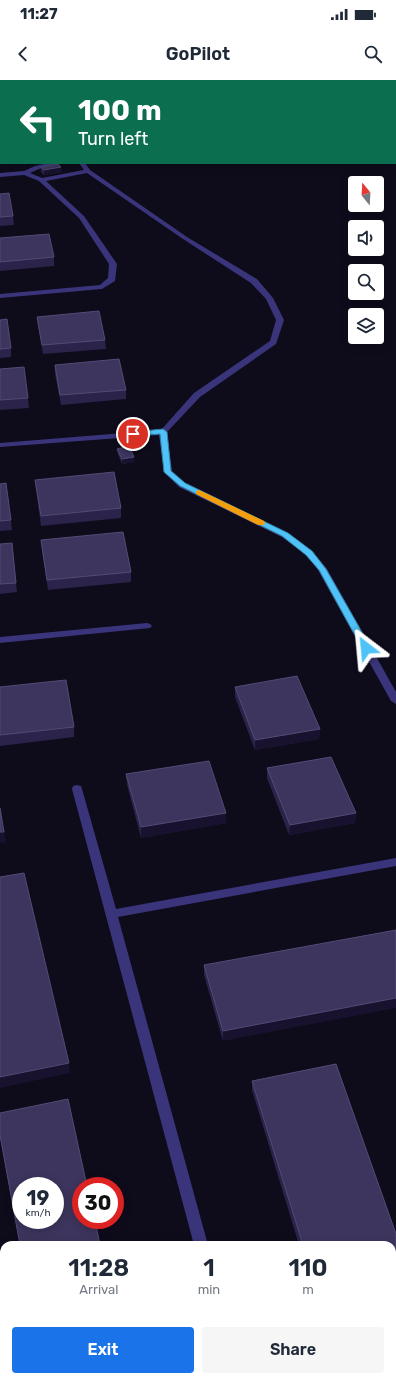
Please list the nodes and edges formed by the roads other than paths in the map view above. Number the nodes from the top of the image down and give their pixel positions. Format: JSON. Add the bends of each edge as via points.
{"nodes":[{"id":1,"x":54,"y":164,"type":"edge"},
{"id":2,"x":83,"y":164,"type":"edge"},
{"id":3,"x":88,"y":171,"type":"junction"},
{"id":4,"x":25,"y":173,"type":"junction"},
{"id":5,"x":0,"y":174,"type":"edge"},
{"id":6,"x":41,"y":180,"type":"junction"},
{"id":7,"x":0,"y":296,"type":"edge"},
{"id":8,"x":163,"y":432,"type":"junction"},
{"id":9,"x":0,"y":446,"type":"edge"},
{"id":10,"x":147,"y":626,"type":"dead end"},
{"id":11,"x":0,"y":640,"type":"edge"},
{"id":12,"x":396,"y":700,"type":"edge"},
{"id":13,"x":77,"y":789,"type":"dead end"},
{"id":14,"x":396,"y":862,"type":"edge"},
{"id":15,"x":112,"y":914,"type":"junction"},
{"id":16,"x":200,"y":1241,"type":"edge"}],
"edges":[{"from":1,"to":4,"type":"street","via":[[37,167]]},
{"from":2,"to":3,"type":"street"},
{"from":3,"to":6,"type":"street"},
{"from":3,"to":8,"type":"street","via":[[185,238],[254,281],[269,298],[280,320],[273,342],[197,395]]},
{"from":4,"to":5,"type":"street"},
{"from":4,"to":6,"type":"street"},
{"from":6,"to":7,"type":"street","via":[[82,217],[113,264],[112,278],[102,287]]},
{"from":8,"to":9,"type":"street"},
{"from":8,"to":12,"type":"street","via":[[168,472],[182,485],[285,535],[309,553],[322,569]]},
{"from":10,"to":11,"type":"street"},
{"from":13,"to":15,"type":"street"},
{"from":14,"to":15,"type":"street"},
{"from":15,"to":16,"type":"street"}]}
